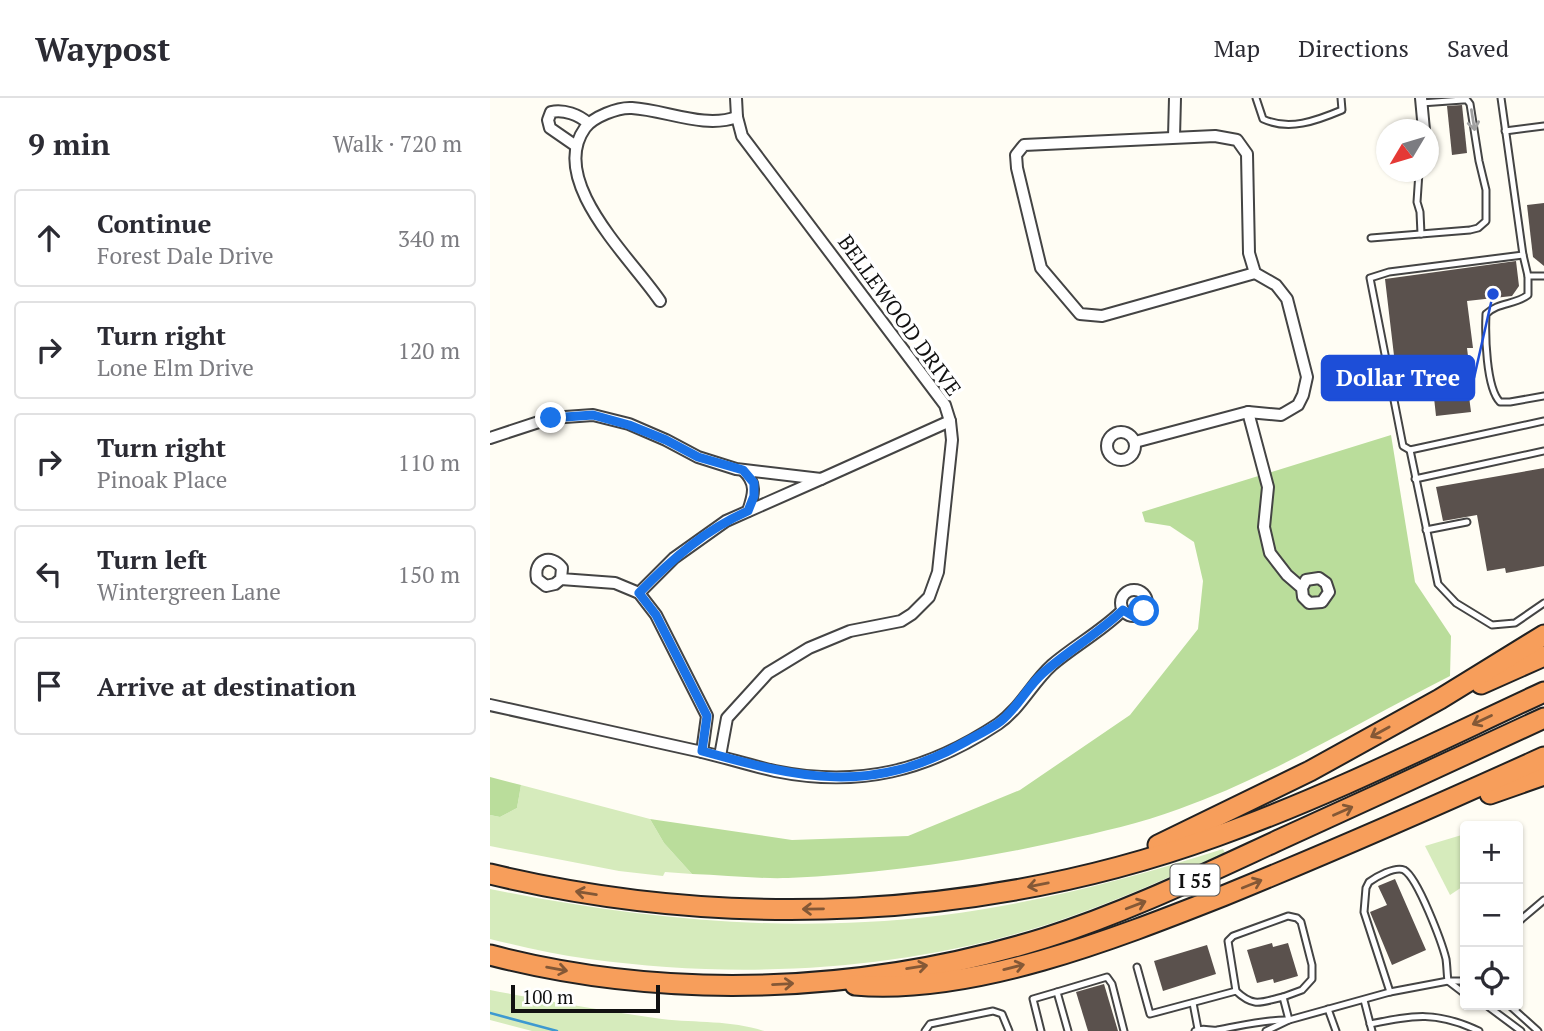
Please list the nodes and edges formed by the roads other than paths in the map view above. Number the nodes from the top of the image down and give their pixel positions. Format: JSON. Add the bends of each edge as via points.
{"nodes":[{"id":1,"x":736,"y":98,"type":"edge"},
{"id":2,"x":1175,"y":98,"type":"edge"},
{"id":3,"x":1256,"y":98,"type":"edge"},
{"id":4,"x":1341,"y":98,"type":"edge"},
{"id":5,"x":1501,"y":98,"type":"edge"},
{"id":6,"x":1421,"y":101,"type":"edge"},
{"id":7,"x":737,"y":117,"type":"junction"},
{"id":8,"x":1423,"y":119,"type":"edge"},
{"id":9,"x":588,"y":123,"type":"junction"},
{"id":10,"x":1544,"y":126,"type":"edge"},
{"id":11,"x":1506,"y":131,"type":"junction"},
{"id":12,"x":1174,"y":137,"type":"junction"},
{"id":13,"x":576,"y":146,"type":"junction"},
{"id":14,"x":1418,"y":182,"type":"edge"},
{"id":15,"x":1420,"y":234,"type":"junction"},
{"id":16,"x":1371,"y":237,"type":"dead end"},
{"id":17,"x":1523,"y":255,"type":"junction"},
{"id":18,"x":1255,"y":273,"type":"junction"},
{"id":19,"x":1528,"y":276,"type":"junction"},
{"id":20,"x":1544,"y":276,"type":"edge"},
{"id":21,"x":660,"y":301,"type":"dead end"},
{"id":22,"x":1544,"y":396,"type":"edge"},
{"id":23,"x":1248,"y":412,"type":"junction"},
{"id":24,"x":950,"y":421,"type":"junction"},
{"id":25,"x":1544,"y":421,"type":"edge"},
{"id":26,"x":490,"y":438,"type":"edge"},
{"id":27,"x":1135,"y":442,"type":"dead end"},
{"id":28,"x":1410,"y":450,"type":"junction"},
{"id":29,"x":1544,"y":451,"type":"edge"},
{"id":30,"x":743,"y":470,"type":"junction"},
{"id":31,"x":821,"y":479,"type":"junction"},
{"id":32,"x":1415,"y":479,"type":"junction"},
{"id":33,"x":748,"y":511,"type":"junction"},
{"id":34,"x":1467,"y":523,"type":"dead end"},
{"id":35,"x":1426,"y":530,"type":"junction"},
{"id":36,"x":561,"y":579,"type":"dead end"},
{"id":37,"x":1302,"y":588,"type":"dead end"},
{"id":38,"x":639,"y":593,"type":"junction"},
{"id":39,"x":1544,"y":603,"type":"edge"},
{"id":40,"x":1123,"y":610,"type":"dead end"},
{"id":41,"x":1544,"y":635,"type":"edge"},
{"id":42,"x":1544,"y":656,"type":"edge"},
{"id":43,"x":1544,"y":692,"type":"edge"},
{"id":44,"x":1440,"y":699,"type":"junction"},
{"id":45,"x":490,"y":705,"type":"edge"},
{"id":46,"x":704,"y":710,"type":"junction"},
{"id":47,"x":732,"y":712,"type":"junction"},
{"id":48,"x":1544,"y":718,"type":"edge"},
{"id":49,"x":702,"y":751,"type":"junction"},
{"id":50,"x":720,"y":756,"type":"junction"},
{"id":51,"x":1544,"y":757,"type":"edge"},
{"id":52,"x":1544,"y":775,"type":"edge"},
{"id":53,"x":1377,"y":832,"type":"junction"},
{"id":54,"x":1105,"y":870,"type":"junction"},
{"id":55,"x":490,"y":874,"type":"edge"},
{"id":56,"x":1544,"y":900,"type":"edge"},
{"id":57,"x":1523,"y":918,"type":"edge"},
{"id":58,"x":490,"y":955,"type":"edge"},
{"id":59,"x":1137,"y":967,"type":"dead end"},
{"id":60,"x":1448,"y":981,"type":"junction"},
{"id":61,"x":1460,"y":981,"type":"edge"},
{"id":62,"x":826,"y":982,"type":"junction"},
{"id":63,"x":1460,"y":990,"type":"edge"},
{"id":64,"x":1237,"y":991,"type":"junction"},
{"id":65,"x":1058,"y":992,"type":"junction"},
{"id":66,"x":1390,"y":992,"type":"junction"},
{"id":67,"x":1283,"y":997,"type":"junction"},
{"id":68,"x":1364,"y":999,"type":"junction"},
{"id":69,"x":1193,"y":1003,"type":"junction"},
{"id":70,"x":1328,"y":1009,"type":"junction"},
{"id":71,"x":1493,"y":1010,"type":"edge"},
{"id":72,"x":1515,"y":1010,"type":"edge"},
{"id":73,"x":1289,"y":1020,"type":"junction"},
{"id":74,"x":1371,"y":1028,"type":"edge"},
{"id":75,"x":1196,"y":1030,"type":"edge"},
{"id":76,"x":925,"y":1031,"type":"edge"},
{"id":77,"x":1009,"y":1031,"type":"edge"},
{"id":78,"x":1041,"y":1031,"type":"edge"},
{"id":79,"x":1068,"y":1031,"type":"edge"},
{"id":80,"x":1124,"y":1031,"type":"edge"},
{"id":81,"x":1266,"y":1031,"type":"edge"},
{"id":82,"x":1336,"y":1031,"type":"edge"},
{"id":83,"x":1479,"y":1031,"type":"edge"},
{"id":84,"x":1521,"y":1031,"type":"edge"},
{"id":85,"x":1538,"y":1031,"type":"edge"}],
"edges":[{"from":1,"to":7,"type":"street","name":"BELLEWOOD DRIVE"},
{"from":2,"to":12,"type":"street"},
{"from":3,"to":4,"type":"lane","via":[[1263,119],[1275,125],[1311,123],[1342,110]]},
{"from":5,"to":11,"type":"lane"},
{"from":6,"to":8,"type":"street"},
{"from":6,"to":15,"type":"lane","one_way":true,"via":[[1467,100],[1486,190],[1486,220],[1471,230]]},
{"from":7,"to":9,"type":"street","via":[[719,122],[629,107]]},
{"from":7,"to":24,"type":"street","name":"BELLEWOOD DRIVE","via":[[750,146],[945,405]]},
{"from":9,"to":13,"type":"street"},
{"from":9,"to":13,"type":"street","via":[[560,110],[551,112],[550,128]]},
{"from":10,"to":11,"type":"lane"},
{"from":11,"to":17,"type":"lane"},
{"from":12,"to":18,"type":"street","via":[[1237,140],[1247,154],[1249,253]]},
{"from":12,"to":18,"type":"street","via":[[1024,145],[1016,155],[1017,167],[1041,268],[1080,314],[1102,316]]},
{"from":13,"to":21,"type":"street","via":[[575,173],[582,194]]},
{"from":14,"to":15,"type":"lane"},
{"from":15,"to":16,"type":"lane"},
{"from":17,"to":19,"type":"lane"},
{"from":17,"to":28,"type":"lane","via":[[1370,278],[1403,446]]},
{"from":18,"to":23,"type":"street","via":[[1276,285],[1287,299],[1307,377],[1298,405],[1281,415]]},
{"from":19,"to":20,"type":"lane"},
{"from":19,"to":22,"type":"lane","via":[[1528,295],[1494,306],[1486,314],[1489,368],[1494,396],[1500,402]]},
{"from":23,"to":27,"type":"street"},
{"from":23,"to":37,"type":"street","via":[[1268,487],[1264,527],[1270,553]]},
{"from":24,"to":31,"type":"street"},
{"from":24,"to":47,"type":"street","name":"BELLEWOOD DRIVE","via":[[938,572],[929,597],[901,621],[850,631],[809,648],[768,673]]},
{"from":25,"to":28,"type":"lane"},
{"from":26,"to":30,"type":"street","via":[[551,418],[593,415],[642,429],[698,457]]},
{"from":28,"to":32,"type":"lane"},
{"from":29,"to":32,"type":"lane"},
{"from":30,"to":31,"type":"street"},
{"from":30,"to":33,"type":"street","via":[[754,483]]},
{"from":31,"to":33,"type":"street"},
{"from":32,"to":35,"type":"lane"},
{"from":33,"to":38,"type":"street","via":[[674,558]]},
{"from":34,"to":35,"type":"lane"},
{"from":35,"to":39,"type":"lane","via":[[1438,583],[1456,603],[1492,625],[1515,622]]},
{"from":36,"to":38,"type":"street","via":[[615,583]]},
{"from":38,"to":46,"type":"street","via":[[656,615]]},
{"from":40,"to":50,"type":"street","via":[[1038,678],[999,723],[919,764],[857,778],[825,778]]},
{"from":41,"to":44,"type":"highway"},
{"from":42,"to":44,"type":"highway"},
{"from":43,"to":54,"type":"highway","number":"I 55","one_way":true,"via":[[1266,818]]},
{"from":44,"to":54,"type":"highway","one_way":true,"via":[[1278,788]]},
{"from":45,"to":49,"type":"street"},
{"from":46,"to":47,"type":"street","via":[[721,717]]},
{"from":46,"to":49,"type":"street"},
{"from":47,"to":50,"type":"street","name":"BELLEWOOD DRIVE"},
{"from":62,"to":48,"type":"highway","number":"I 55","one_way":true,"via":[[938,964],[1096,920],[1194,880]]},
{"from":49,"to":50,"type":"street"},
{"from":51,"to":53,"type":"highway"},
{"from":52,"to":53,"type":"highway"},
{"from":62,"to":53,"type":"highway","one_way":true,"via":[[912,986],[1032,962],[1159,921]]},
{"from":54,"to":55,"type":"highway","number":"I 55","one_way":true,"via":[[946,900],[785,909],[621,898]]},
{"from":56,"to":57,"type":"lane"},
{"from":58,"to":62,"type":"highway","number":"I 55","one_way":true,"via":[[659,982]]},
{"from":59,"to":69,"type":"lane","via":[[1150,1014]]},
{"from":60,"to":61,"type":"lane"},
{"from":60,"to":63,"type":"lane"},
{"from":60,"to":66,"type":"lane"},
{"from":60,"to":66,"type":"lane","via":[[1446,960],[1421,891],[1410,875],[1398,869],[1369,883],[1363,906]]},
{"from":64,"to":67,"type":"lane","via":[[1255,1003]]},
{"from":64,"to":67,"type":"lane","via":[[1228,941],[1288,916],[1301,922],[1312,979],[1302,990]]},
{"from":64,"to":69,"type":"lane"},
{"from":65,"to":78,"type":"lane","via":[[1033,999]]},
{"from":65,"to":79,"type":"lane"},
{"from":65,"to":80,"type":"lane","via":[[1109,978]]},
{"from":66,"to":68,"type":"lane"},
{"from":67,"to":73,"type":"lane"},
{"from":68,"to":70,"type":"lane"},
{"from":68,"to":74,"type":"lane"},
{"from":69,"to":75,"type":"lane"},
{"from":70,"to":73,"type":"lane"},
{"from":70,"to":82,"type":"lane"},
{"from":71,"to":84,"type":"lane"},
{"from":72,"to":85,"type":"lane"},
{"from":73,"to":75,"type":"lane"},
{"from":73,"to":81,"type":"lane"},
{"from":74,"to":83,"type":"lane","via":[[1404,1017],[1440,1016]]},
{"from":76,"to":77,"type":"lane","via":[[930,1024],[993,1010],[1002,1014]]}]}
